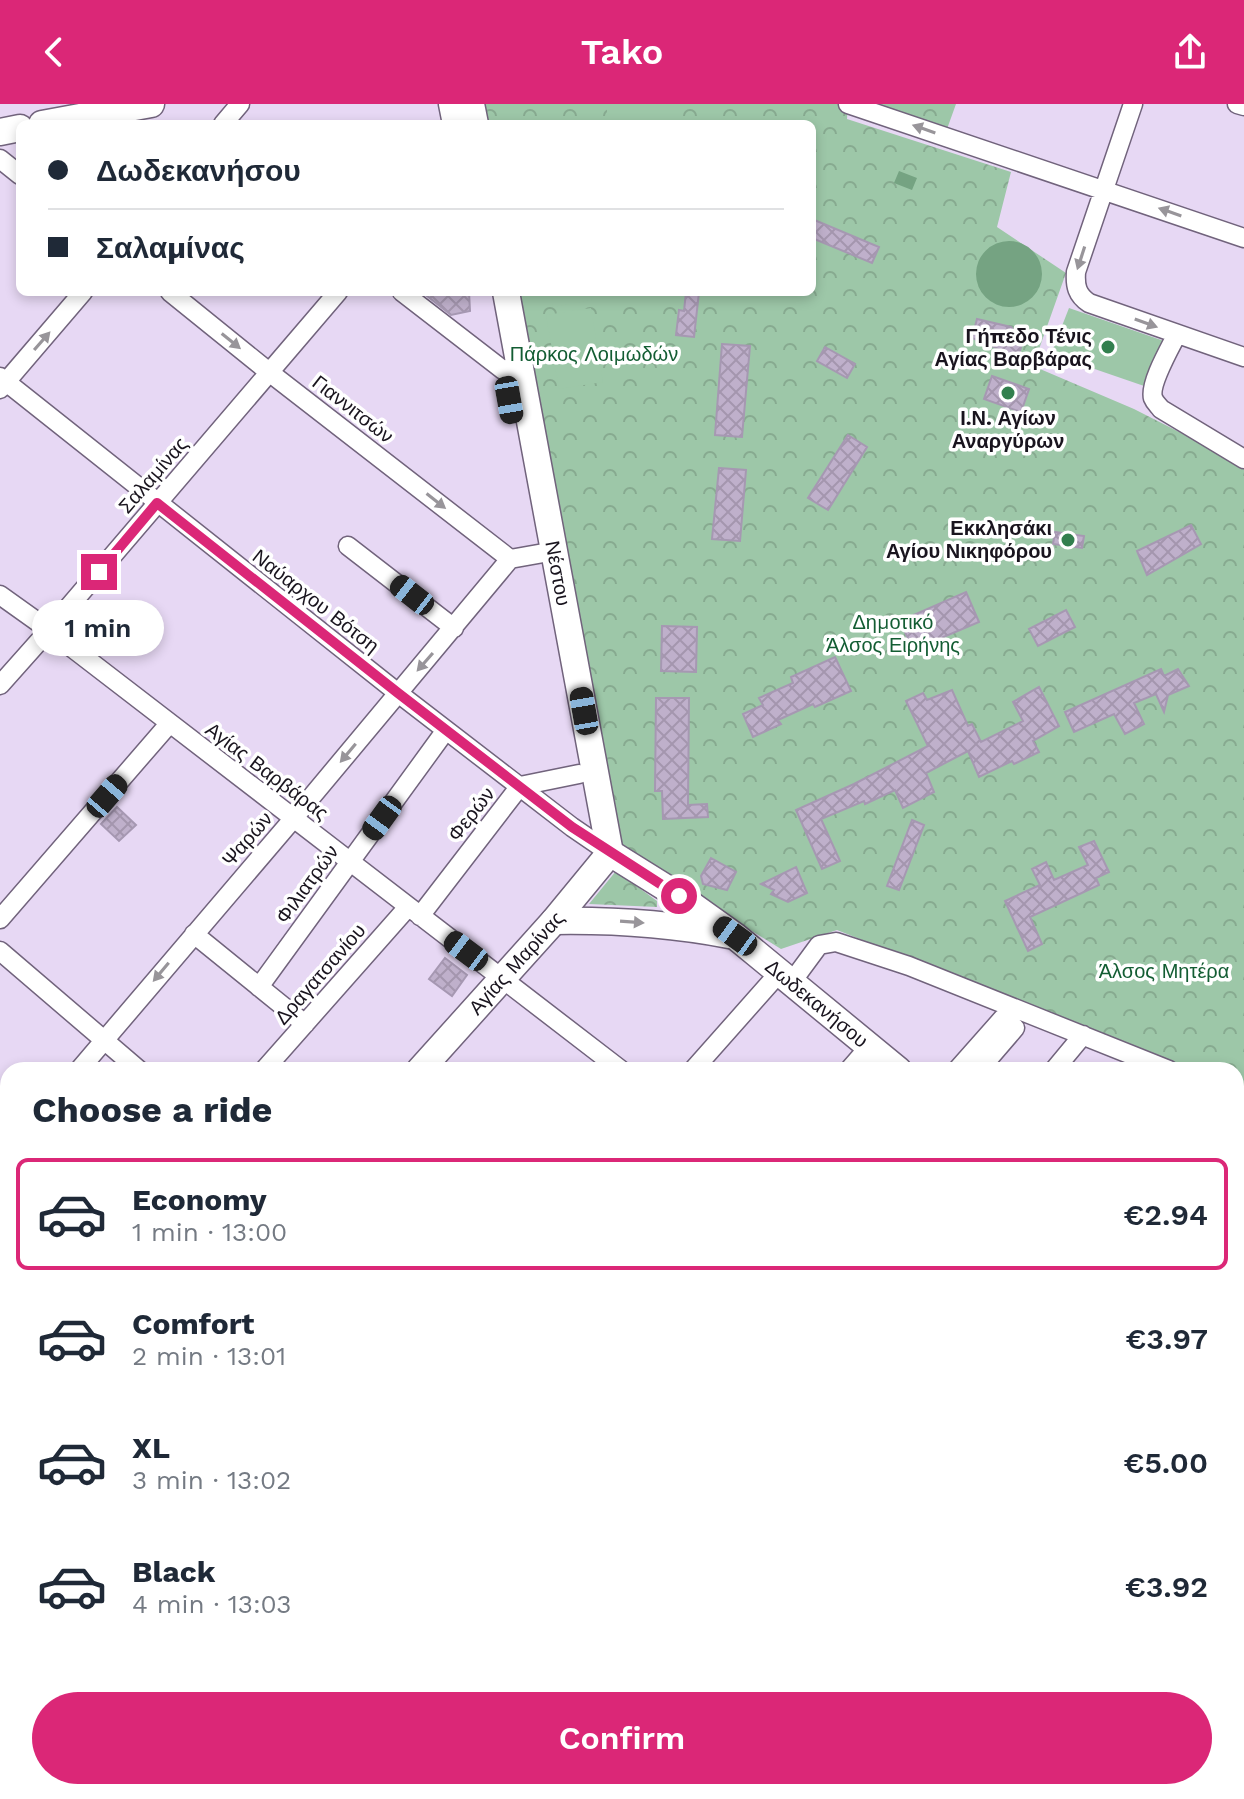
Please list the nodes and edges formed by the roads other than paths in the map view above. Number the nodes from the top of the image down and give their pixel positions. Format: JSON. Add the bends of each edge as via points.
{"nodes":[{"id":1,"x":151,"y":104,"type":"edge"},
{"id":2,"x":240,"y":104,"type":"edge"},
{"id":3,"x":1133,"y":104,"type":"edge"},
{"id":4,"x":1237,"y":104,"type":"edge"},
{"id":5,"x":858,"y":105,"type":"edge"},
{"id":6,"x":1244,"y":106,"type":"edge"},
{"id":7,"x":64,"y":120,"type":"edge"},
{"id":8,"x":226,"y":120,"type":"edge"},
{"id":9,"x":0,"y":159,"type":"edge"},
{"id":10,"x":16,"y":172,"type":"edge"},
{"id":11,"x":1103,"y":190,"type":"junction"},
{"id":12,"x":1244,"y":238,"type":"edge"},
{"id":13,"x":79,"y":296,"type":"edge"},
{"id":14,"x":175,"y":296,"type":"edge"},
{"id":15,"x":335,"y":296,"type":"edge"},
{"id":16,"x":408,"y":296,"type":"edge"},
{"id":17,"x":489,"y":296,"type":"edge"},
{"id":18,"x":506,"y":296,"type":"edge"},
{"id":19,"x":1177,"y":334,"type":"junction"},
{"id":20,"x":1244,"y":357,"type":"edge"},
{"id":21,"x":511,"y":368,"type":"junction"},
{"id":22,"x":269,"y":372,"type":"junction"},
{"id":23,"x":2,"y":383,"type":"edge"},
{"id":24,"x":1244,"y":459,"type":"edge"},
{"id":25,"x":157,"y":503,"type":"junction"},
{"id":26,"x":348,"y":546,"type":"dead end"},
{"id":27,"x":546,"y":552,"type":"junction"},
{"id":28,"x":510,"y":559,"type":"junction"},
{"id":29,"x":0,"y":595,"type":"edge"},
{"id":30,"x":454,"y":628,"type":"junction"},
{"id":31,"x":49,"y":630,"type":"junction"},
{"id":32,"x":0,"y":685,"type":"edge"},
{"id":33,"x":398,"y":693,"type":"junction"},
{"id":34,"x":169,"y":724,"type":"junction"},
{"id":35,"x":446,"y":730,"type":"junction"},
{"id":36,"x":579,"y":774,"type":"junction"},
{"id":37,"x":520,"y":786,"type":"junction"},
{"id":38,"x":293,"y":819,"type":"junction"},
{"id":39,"x":601,"y":846,"type":"junction"},
{"id":40,"x":350,"y":862,"type":"junction"},
{"id":41,"x":414,"y":912,"type":"junction"},
{"id":42,"x":0,"y":919,"type":"edge"},
{"id":43,"x":554,"y":921,"type":"junction"},
{"id":44,"x":194,"y":934,"type":"junction"},
{"id":45,"x":735,"y":936,"type":"junction"},
{"id":46,"x":0,"y":951,"type":"edge"},
{"id":47,"x":502,"y":978,"type":"junction"},
{"id":48,"x":785,"y":978,"type":"junction"},
{"id":49,"x":259,"y":987,"type":"junction"},
{"id":50,"x":1014,"y":1016,"type":"junction"},
{"id":51,"x":305,"y":1024,"type":"junction"},
{"id":52,"x":1083,"y":1035,"type":"junction"},
{"id":53,"x":104,"y":1040,"type":"junction"},
{"id":54,"x":869,"y":1047,"type":"junction"},
{"id":55,"x":86,"y":1062,"type":"edge"},
{"id":56,"x":130,"y":1062,"type":"edge"},
{"id":57,"x":271,"y":1062,"type":"edge"},
{"id":58,"x":427,"y":1062,"type":"edge"},
{"id":59,"x":611,"y":1062,"type":"edge"},
{"id":60,"x":701,"y":1062,"type":"edge"},
{"id":61,"x":856,"y":1062,"type":"edge"},
{"id":62,"x":888,"y":1062,"type":"edge"},
{"id":63,"x":964,"y":1062,"type":"edge"},
{"id":64,"x":986,"y":1062,"type":"edge"},
{"id":65,"x":1061,"y":1062,"type":"edge"},
{"id":66,"x":1149,"y":1062,"type":"edge"}],
"edges":[{"from":1,"to":7,"type":"street"},
{"from":2,"to":8,"type":"street"},
{"from":3,"to":11,"type":"street"},
{"from":4,"to":6,"type":"street"},
{"from":11,"to":5,"type":"street","one_way":true},
{"from":9,"to":10,"type":"street"},
{"from":12,"to":11,"type":"street","one_way":true},
{"from":11,"to":19,"type":"street","one_way":true,"via":[[1076,272],[1077,290],[1089,303]]},
{"from":23,"to":13,"type":"street","one_way":true},
{"from":14,"to":22,"type":"street","name":"Γιαννιτσών","one_way":true},
{"from":15,"to":22,"type":"street","name":"Σαλαμίνας"},
{"from":16,"to":21,"type":"street"},
{"from":17,"to":21,"type":"street","name":"Νέστου"},
{"from":18,"to":21,"type":"street","name":"Νέστου"},
{"from":19,"to":20,"type":"street"},
{"from":19,"to":24,"type":"street","via":[[1153,386],[1156,403]]},
{"from":21,"to":27,"type":"street","name":"Νέστου"},
{"from":22,"to":25,"type":"street","name":"Σαλαμίνας"},
{"from":22,"to":28,"type":"street","name":"Γιαννιτσών","one_way":true},
{"from":23,"to":25,"type":"street","name":"Ναύαρχου Βότση"},
{"from":25,"to":31,"type":"street","name":"Σαλαμίνας"},
{"from":25,"to":33,"type":"street","name":"Ναύαρχου Βότση"},
{"from":26,"to":30,"type":"street"},
{"from":27,"to":28,"type":"street"},
{"from":27,"to":36,"type":"street","name":"Νέστου"},
{"from":27,"to":39,"type":"street","name":"Νέστου"},
{"from":28,"to":30,"type":"street","name":"Ψαρών"},
{"from":29,"to":31,"type":"street","name":"Αγίας Βαρβάρας"},
{"from":30,"to":33,"type":"street","name":"Ψαρών","one_way":true},
{"from":31,"to":32,"type":"street","name":"Σαλαμίνας"},
{"from":31,"to":34,"type":"street","name":"Αγίας Βαρβάρας"},
{"from":33,"to":35,"type":"street","name":"Ναύαρχου Βότση"},
{"from":33,"to":38,"type":"street","name":"Ψαρών","one_way":true},
{"from":34,"to":38,"type":"street","name":"Αγίας Βαρβάρας"},
{"from":34,"to":42,"type":"street"},
{"from":35,"to":37,"type":"street","name":"Ναύαρχου Βότση"},
{"from":35,"to":40,"type":"street","name":"Φιλιατρών"},
{"from":36,"to":37,"type":"street","name":"Φερών"},
{"from":36,"to":39,"type":"street","name":"Νέστου"},
{"from":37,"to":39,"type":"street","name":"Ναύαρχου Βότση"},
{"from":37,"to":41,"type":"street","name":"Φερών"},
{"from":38,"to":40,"type":"street","name":"Αγίας Βαρβάρας"},
{"from":38,"to":44,"type":"street","name":"Ψαρών"},
{"from":39,"to":43,"type":"street","name":"Αγίας Μαρίνας"},
{"from":39,"to":45,"type":"street","name":"Δωδεκανήσου"},
{"from":40,"to":41,"type":"street","name":"Αγίας Βαρβάρας"},
{"from":40,"to":49,"type":"street","name":"Φιλιατρών"},
{"from":41,"to":47,"type":"street","name":"Αγίας Βαρβάρας"},
{"from":41,"to":51,"type":"street","name":"Δραγατσανίου"},
{"from":43,"to":45,"type":"street","name":"Δωδεκανήσου","one_way":true,"via":[[634,922]]},
{"from":43,"to":47,"type":"street","name":"Αγίας Μαρίνας"},
{"from":44,"to":49,"type":"street"},
{"from":44,"to":53,"type":"street","name":"Ψαρών","one_way":true},
{"from":45,"to":48,"type":"street","name":"Δωδεκανήσου"},
{"from":46,"to":53,"type":"street"},
{"from":47,"to":58,"type":"street","name":"Αγίας Μαρίνας"},
{"from":47,"to":59,"type":"street","name":"Αγίας Βαρβάρας"},
{"from":48,"to":50,"type":"street","via":[[819,945],[836,942],[909,966]]},
{"from":48,"to":54,"type":"street","name":"Δωδεκανήσου"},
{"from":48,"to":60,"type":"street"},
{"from":49,"to":51,"type":"street"},
{"from":50,"to":52,"type":"street"},
{"from":50,"to":63,"type":"street","via":[[1003,1018]]},
{"from":50,"to":64,"type":"street","via":[[1015,1028]]},
{"from":51,"to":57,"type":"street","name":"Δραγατσανίου"},
{"from":52,"to":65,"type":"street"},
{"from":52,"to":66,"type":"street"},
{"from":53,"to":55,"type":"street","name":"Ψαρών"},
{"from":53,"to":56,"type":"street"},
{"from":54,"to":61,"type":"street"},
{"from":54,"to":62,"type":"street","name":"Δωδεκανήσου"}]}
